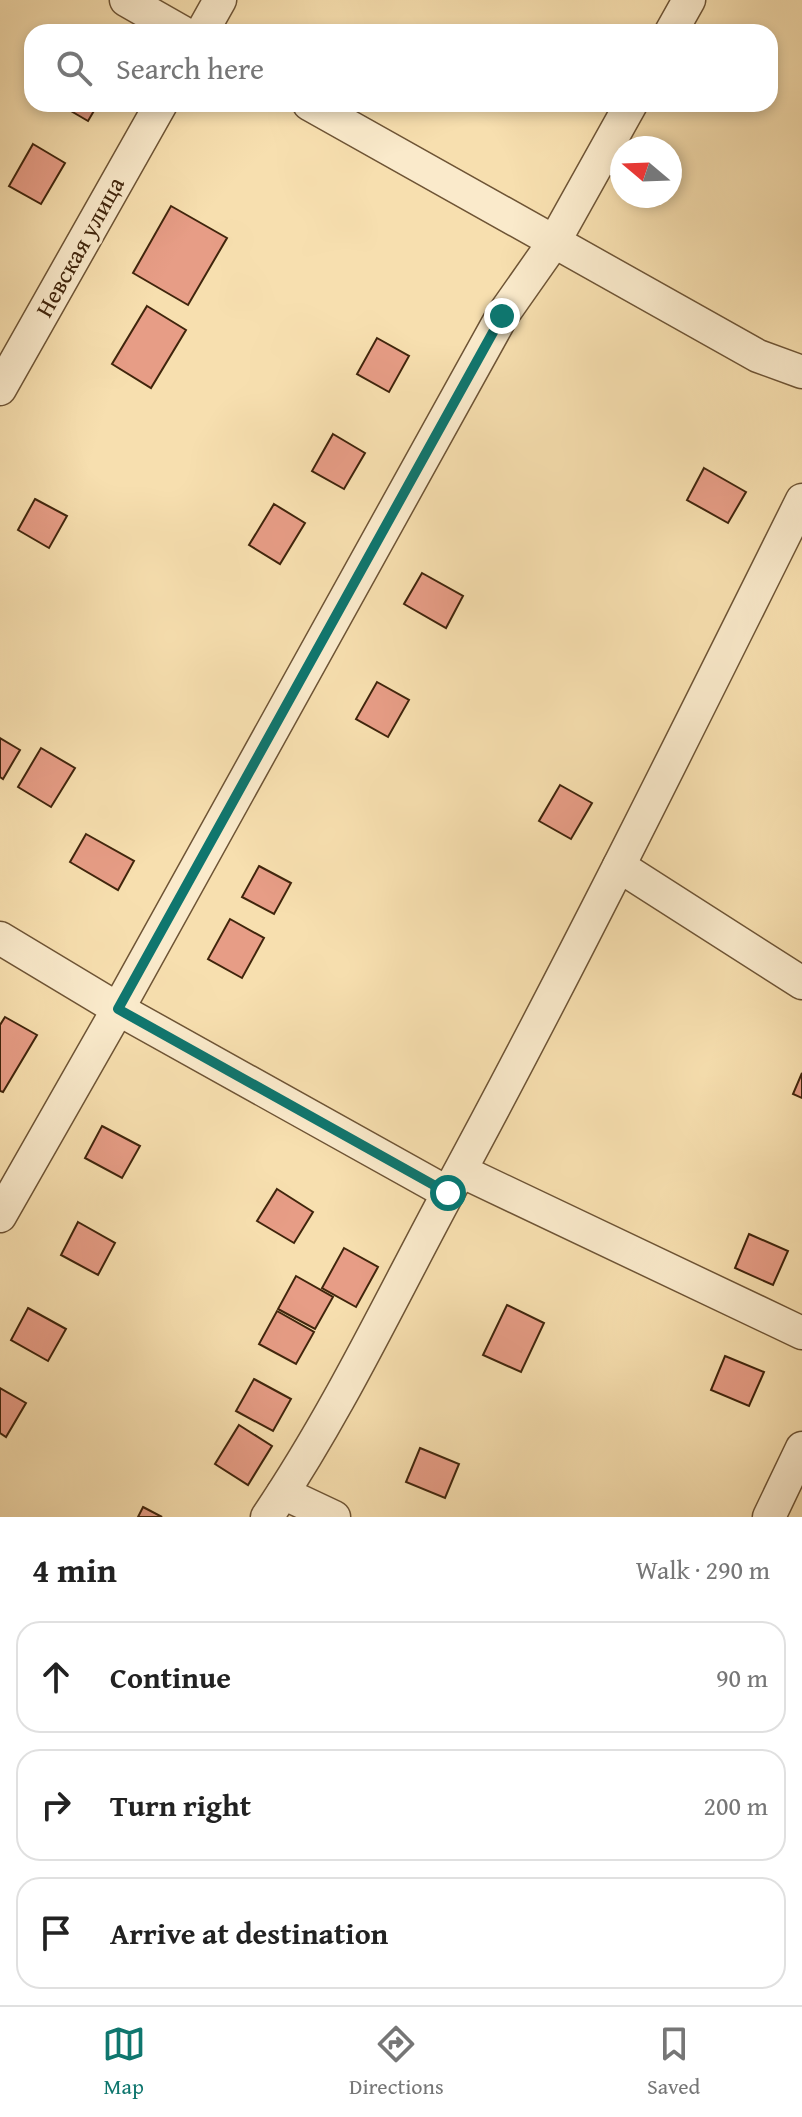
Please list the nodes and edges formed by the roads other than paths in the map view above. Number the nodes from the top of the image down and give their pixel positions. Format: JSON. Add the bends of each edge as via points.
{"nodes":[{"id":1,"x":126,"y":0,"type":"edge"},
{"id":2,"x":220,"y":0,"type":"edge"},
{"id":3,"x":689,"y":0,"type":"edge"},
{"id":4,"x":168,"y":24,"type":"edge"},
{"id":5,"x":206,"y":24,"type":"edge"},
{"id":6,"x":676,"y":24,"type":"edge"},
{"id":7,"x":156,"y":112,"type":"edge"},
{"id":8,"x":323,"y":112,"type":"edge"},
{"id":9,"x":627,"y":112,"type":"edge"},
{"id":10,"x":554,"y":242,"type":"junction"},
{"id":11,"x":802,"y":372,"type":"edge"},
{"id":12,"x":0,"y":389,"type":"edge"},
{"id":13,"x":802,"y":500,"type":"edge"},
{"id":14,"x":619,"y":866,"type":"junction"},
{"id":15,"x":0,"y":938,"type":"edge"},
{"id":16,"x":802,"y":983,"type":"edge"},
{"id":17,"x":118,"y":1009,"type":"junction"},
{"id":18,"x":454,"y":1182,"type":"junction"},
{"id":19,"x":0,"y":1216,"type":"edge"},
{"id":20,"x":802,"y":1333,"type":"edge"},
{"id":21,"x":802,"y":1448,"type":"edge"},
{"id":22,"x":275,"y":1505,"type":"edge"},
{"id":23,"x":334,"y":1517,"type":"edge"},
{"id":24,"x":769,"y":1517,"type":"edge"}],
"edges":[{"from":1,"to":4,"type":"street"},
{"from":2,"to":5,"type":"street"},
{"from":3,"to":6,"type":"street"},
{"from":7,"to":12,"type":"street","name":"Невская улица"},
{"from":8,"to":10,"type":"street"},
{"from":9,"to":10,"type":"street"},
{"from":10,"to":11,"type":"street","via":[[758,356]]},
{"from":10,"to":17,"type":"street","via":[[502,316]]},
{"from":13,"to":14,"type":"street"},
{"from":14,"to":16,"type":"street"},
{"from":14,"to":18,"type":"street"},
{"from":15,"to":17,"type":"street"},
{"from":17,"to":18,"type":"street"},
{"from":17,"to":19,"type":"street"},
{"from":18,"to":20,"type":"street"},
{"from":18,"to":22,"type":"street","via":[[318,1437]]},
{"from":21,"to":24,"type":"street"},
{"from":22,"to":23,"type":"street"}]}
